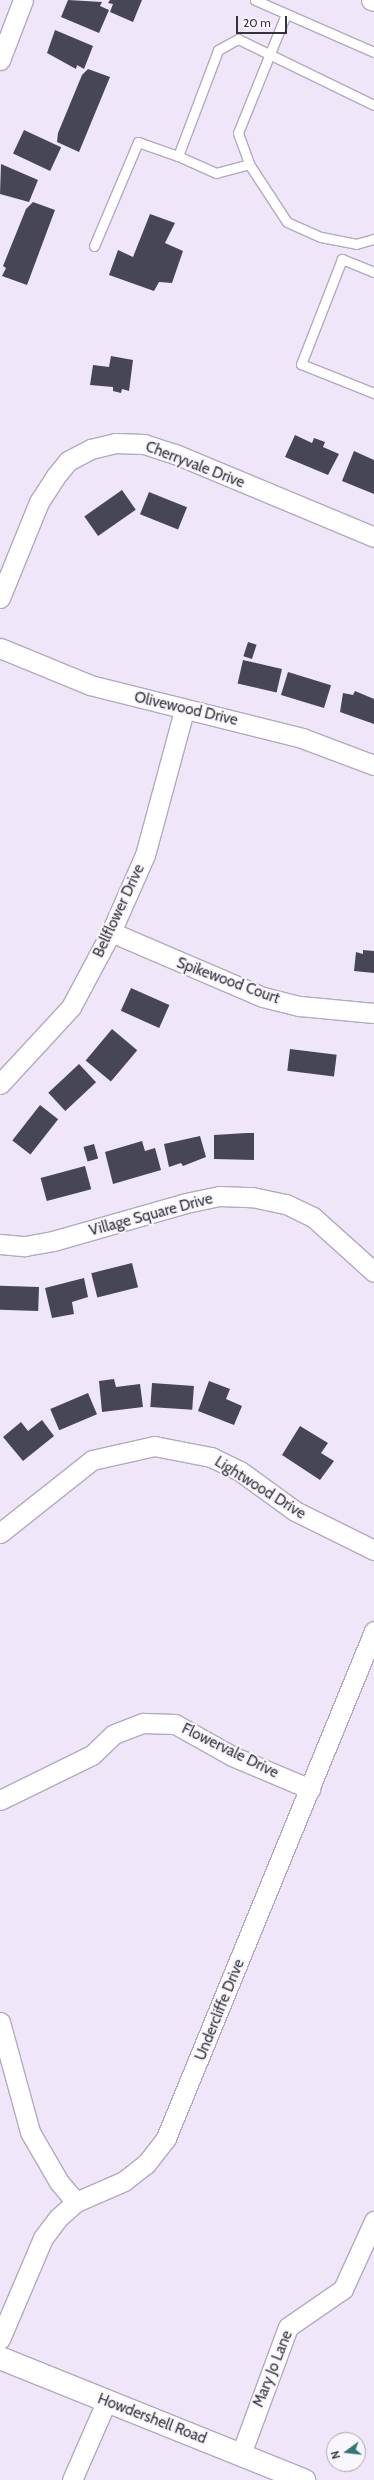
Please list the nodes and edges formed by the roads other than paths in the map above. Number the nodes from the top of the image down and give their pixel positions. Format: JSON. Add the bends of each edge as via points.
{"nodes":[{"id":1,"x":23,"y":0,"type":"edge"},
{"id":2,"x":255,"y":0,"type":"edge"},
{"id":3,"x":371,"y":0,"type":"edge"},
{"id":4,"x":374,"y":1,"type":"edge"},
{"id":5,"x":286,"y":14,"type":"junction"},
{"id":6,"x":374,"y":52,"type":"edge"},
{"id":7,"x":270,"y":53,"type":"junction"},
{"id":8,"x":0,"y":60,"type":"edge"},
{"id":9,"x":374,"y":105,"type":"edge"},
{"id":10,"x":178,"y":156,"type":"junction"},
{"id":11,"x":249,"y":164,"type":"junction"},
{"id":12,"x":374,"y":239,"type":"edge"},
{"id":13,"x":94,"y":246,"type":"dead end"},
{"id":14,"x":374,"y":272,"type":"edge"},
{"id":15,"x":374,"y":393,"type":"edge"},
{"id":16,"x":374,"y":537,"type":"edge"},
{"id":17,"x":0,"y":598,"type":"edge"},
{"id":18,"x":0,"y":648,"type":"edge"},
{"id":19,"x":184,"y":710,"type":"junction"},
{"id":20,"x":374,"y":765,"type":"edge"},
{"id":21,"x":111,"y":932,"type":"junction"},
{"id":22,"x":374,"y":1014,"type":"edge"},
{"id":23,"x":0,"y":1084,"type":"edge"},
{"id":24,"x":0,"y":1244,"type":"edge"},
{"id":25,"x":374,"y":1272,"type":"edge"},
{"id":26,"x":0,"y":1533,"type":"edge"},
{"id":27,"x":374,"y":1550,"type":"edge"},
{"id":28,"x":374,"y":1631,"type":"edge"},
{"id":29,"x":310,"y":1789,"type":"junction"},
{"id":30,"x":0,"y":1800,"type":"edge"},
{"id":31,"x":0,"y":2022,"type":"edge"},
{"id":32,"x":4,"y":2058,"type":"edge"},
{"id":33,"x":76,"y":2202,"type":"junction"},
{"id":34,"x":374,"y":2220,"type":"edge"},
{"id":35,"x":0,"y":2339,"type":"edge"},
{"id":36,"x":0,"y":2358,"type":"edge"},
{"id":37,"x":106,"y":2402,"type":"junction"},
{"id":38,"x":241,"y":2454,"type":"junction"},
{"id":39,"x":72,"y":2480,"type":"edge"},
{"id":40,"x":304,"y":2480,"type":"edge"}],
"edges":[{"from":1,"to":8,"type":"street"},
{"from":2,"to":5,"type":"lane"},
{"from":3,"to":4,"type":"street"},
{"from":5,"to":6,"type":"lane"},
{"from":5,"to":7,"type":"lane"},
{"from":7,"to":9,"type":"lane","via":[[295,70]]},
{"from":7,"to":10,"type":"lane","via":[[238,39],[218,50]]},
{"from":7,"to":11,"type":"lane","via":[[238,133]]},
{"from":10,"to":11,"type":"lane","via":[[216,173]]},
{"from":10,"to":13,"type":"lane","via":[[138,142]]},
{"from":11,"to":12,"type":"lane","via":[[287,222],[321,237],[356,244]]},
{"from":14,"to":15,"type":"lane","via":[[342,259],[301,364]]},
{"from":16,"to":17,"type":"street","name":"Cherryvale Drive","via":[[175,454],[144,444],[115,443],[91,449],[68,461],[55,477],[39,502]]},
{"from":18,"to":19,"type":"street","name":"Olivewood Drive","via":[[90,685]]},
{"from":19,"to":20,"type":"street","name":"Olivewood Drive","via":[[302,738]]},
{"from":19,"to":21,"type":"street","name":"Bellflower Drive","via":[[145,855]]},
{"from":21,"to":22,"type":"street","name":"Spikewood Court","via":[[263,997],[300,1006]]},
{"from":21,"to":23,"type":"street","name":"Bellflower Drive","via":[[70,1007],[26,1060]]},
{"from":24,"to":25,"type":"street","name":"Village Square Drive","via":[[25,1246],[53,1241],[186,1203],[219,1196],[252,1196],[286,1204],[313,1217]]},
{"from":26,"to":27,"type":"street","name":"Lightwood Drive","via":[[92,1460],[154,1446],[211,1457],[240,1471],[295,1510]]},
{"from":28,"to":29,"type":"street","name":"Undercliffe Drive"},
{"from":29,"to":30,"type":"street","name":"Flowervale Drive","via":[[232,1756],[175,1724],[143,1724],[114,1734],[92,1755]]},
{"from":29,"to":33,"type":"street","name":"Undercliffe Drive","via":[[166,2138],[146,2164],[124,2181]]},
{"from":31,"to":32,"type":"street"},
{"from":32,"to":33,"type":"street","via":[[30,2132],[51,2170]]},
{"from":33,"to":35,"type":"street","name":"Undercliffe Drive","via":[[58,2218],[43,2238]]},
{"from":34,"to":38,"type":"street","name":"Mary Jo Lane","via":[[343,2289],[288,2327]]},
{"from":36,"to":37,"type":"main road","name":"Howdershell Road"},
{"from":37,"to":38,"type":"main road","name":"Howdershell Road"},
{"from":37,"to":39,"type":"street"},
{"from":38,"to":40,"type":"main road","name":"Howdershell Road"}]}
